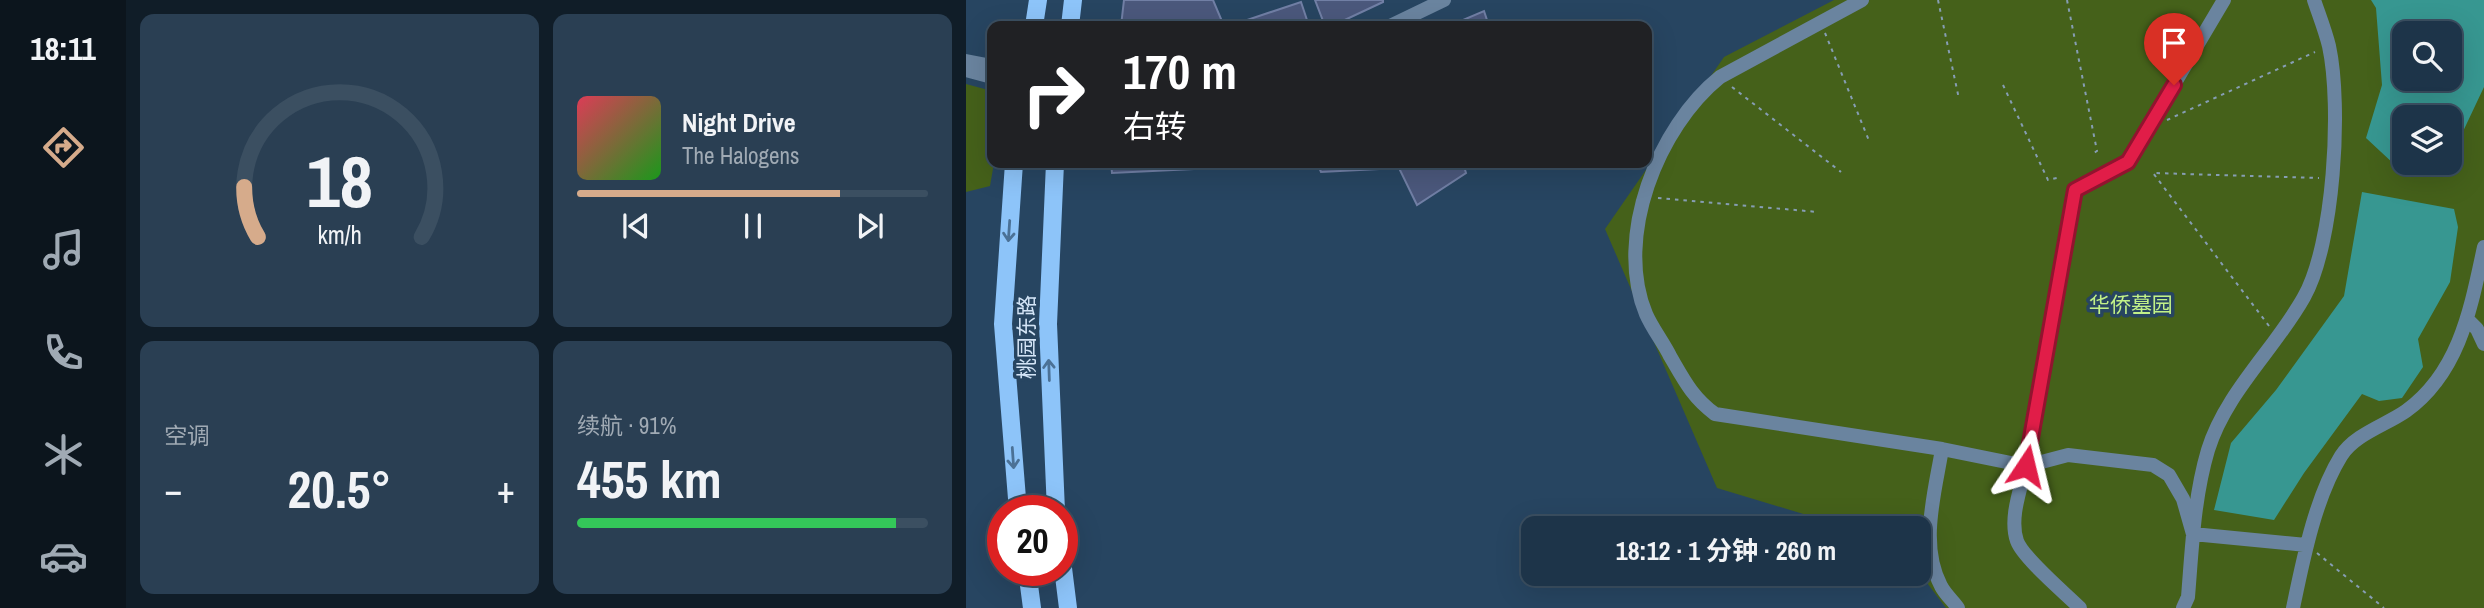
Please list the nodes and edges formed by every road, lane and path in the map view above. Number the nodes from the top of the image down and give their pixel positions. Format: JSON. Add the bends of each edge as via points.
{"nodes":[{"id":1,"x":1038,"y":0,"type":"edge"},
{"id":2,"x":1073,"y":0,"type":"edge"},
{"id":3,"x":1444,"y":0,"type":"edge"},
{"id":4,"x":1862,"y":0,"type":"edge"},
{"id":5,"x":1938,"y":0,"type":"edge"},
{"id":6,"x":2067,"y":0,"type":"edge"},
{"id":7,"x":2224,"y":0,"type":"edge"},
{"id":8,"x":2314,"y":0,"type":"edge"},
{"id":9,"x":1035,"y":21,"type":"edge"},
{"id":10,"x":1071,"y":21,"type":"edge"},
{"id":11,"x":1400,"y":21,"type":"edge"},
{"id":12,"x":1821,"y":22,"type":"junction"},
{"id":13,"x":2329,"y":46,"type":"junction"},
{"id":14,"x":966,"y":61,"type":"edge"},
{"id":15,"x":987,"y":65,"type":"edge"},
{"id":16,"x":966,"y":70,"type":"edge"},
{"id":17,"x":987,"y":76,"type":"edge"},
{"id":18,"x":1720,"y":77,"type":"junction"},
{"id":19,"x":2003,"y":85,"type":"dead end"},
{"id":20,"x":1959,"y":99,"type":"dead end"},
{"id":21,"x":2147,"y":129,"type":"junction"},
{"id":22,"x":1870,"y":143,"type":"dead end"},
{"id":23,"x":2092,"y":154,"type":"dead end"},
{"id":24,"x":1014,"y":168,"type":"edge"},
{"id":25,"x":1055,"y":168,"type":"edge"},
{"id":26,"x":1841,"y":172,"type":"dead end"},
{"id":27,"x":2061,"y":177,"type":"dead end"},
{"id":28,"x":2331,"y":178,"type":"junction"},
{"id":29,"x":1645,"y":197,"type":"junction"},
{"id":30,"x":1818,"y":212,"type":"dead end"},
{"id":31,"x":2484,"y":247,"type":"edge"},
{"id":32,"x":2468,"y":320,"type":"junction"},
{"id":33,"x":2278,"y":338,"type":"junction"},
{"id":34,"x":2484,"y":344,"type":"edge"},
{"id":35,"x":1942,"y":449,"type":"junction"},
{"id":36,"x":2026,"y":466,"type":"junction"},
{"id":37,"x":1017,"y":495,"type":"edge"},
{"id":38,"x":1055,"y":495,"type":"edge"},
{"id":39,"x":2193,"y":534,"type":"junction"},
{"id":40,"x":2306,"y":545,"type":"junction"},
{"id":41,"x":1029,"y":586,"type":"edge"},
{"id":42,"x":1065,"y":586,"type":"edge"},
{"id":43,"x":1032,"y":608,"type":"edge"},
{"id":44,"x":1068,"y":608,"type":"edge"},
{"id":45,"x":1958,"y":608,"type":"edge"},
{"id":46,"x":2080,"y":608,"type":"edge"},
{"id":47,"x":2182,"y":608,"type":"edge"},
{"id":48,"x":2293,"y":608,"type":"edge"},
{"id":49,"x":2384,"y":608,"type":"edge"}],
"edges":[{"from":1,"to":9,"type":"main road"},
{"from":2,"to":10,"type":"main road"},
{"from":3,"to":11,"type":"street"},
{"from":4,"to":12,"type":"street"},
{"from":5,"to":20,"type":"path"},
{"from":6,"to":23,"type":"path","via":[[2096,150]]},
{"from":7,"to":21,"type":"street"},
{"from":8,"to":13,"type":"street"},
{"from":12,"to":18,"type":"street"},
{"from":12,"to":22,"type":"path"},
{"from":13,"to":21,"type":"path"},
{"from":13,"to":28,"type":"street","via":[[2336,102]]},
{"from":14,"to":15,"type":"street"},
{"from":16,"to":17,"type":"street"},
{"from":18,"to":26,"type":"path"},
{"from":18,"to":29,"type":"street","via":[[1685,112],[1653,171]]},
{"from":19,"to":27,"type":"path","via":[[2048,180]]},
{"from":21,"to":36,"type":"street","via":[[2128,162],[2075,190]]},
{"from":24,"to":37,"type":"main road","name":"桃园东路","one_way":true,"via":[[1003,324]]},
{"from":38,"to":25,"type":"main road","name":"桃园东路","one_way":true,"via":[[1048,324]]},
{"from":28,"to":33,"type":"street","via":[[2322,245],[2306,295]]},
{"from":28,"to":33,"type":"path","via":[[2153,173]]},
{"from":29,"to":30,"type":"path"},
{"from":29,"to":35,"type":"street","via":[[1635,247],[1646,314],[1696,400],[1715,414]]},
{"from":31,"to":32,"type":"street"},
{"from":32,"to":34,"type":"street"},
{"from":32,"to":40,"type":"street","via":[[2452,359],[2430,391],[2342,454]]},
{"from":33,"to":39,"type":"street","via":[[2241,386],[2213,439]]},
{"from":35,"to":36,"type":"street"},
{"from":35,"to":45,"type":"street","via":[[1929,530],[1941,586]]},
{"from":36,"to":39,"type":"street","via":[[2068,455],[2153,465],[2169,475]]},
{"from":36,"to":46,"type":"street","via":[[2016,507],[2017,540]]},
{"from":39,"to":40,"type":"street"},
{"from":39,"to":47,"type":"street","via":[[2188,597]]},
{"from":40,"to":48,"type":"street"},
{"from":40,"to":49,"type":"path"},
{"from":41,"to":43,"type":"main road"},
{"from":42,"to":44,"type":"main road"}]}
